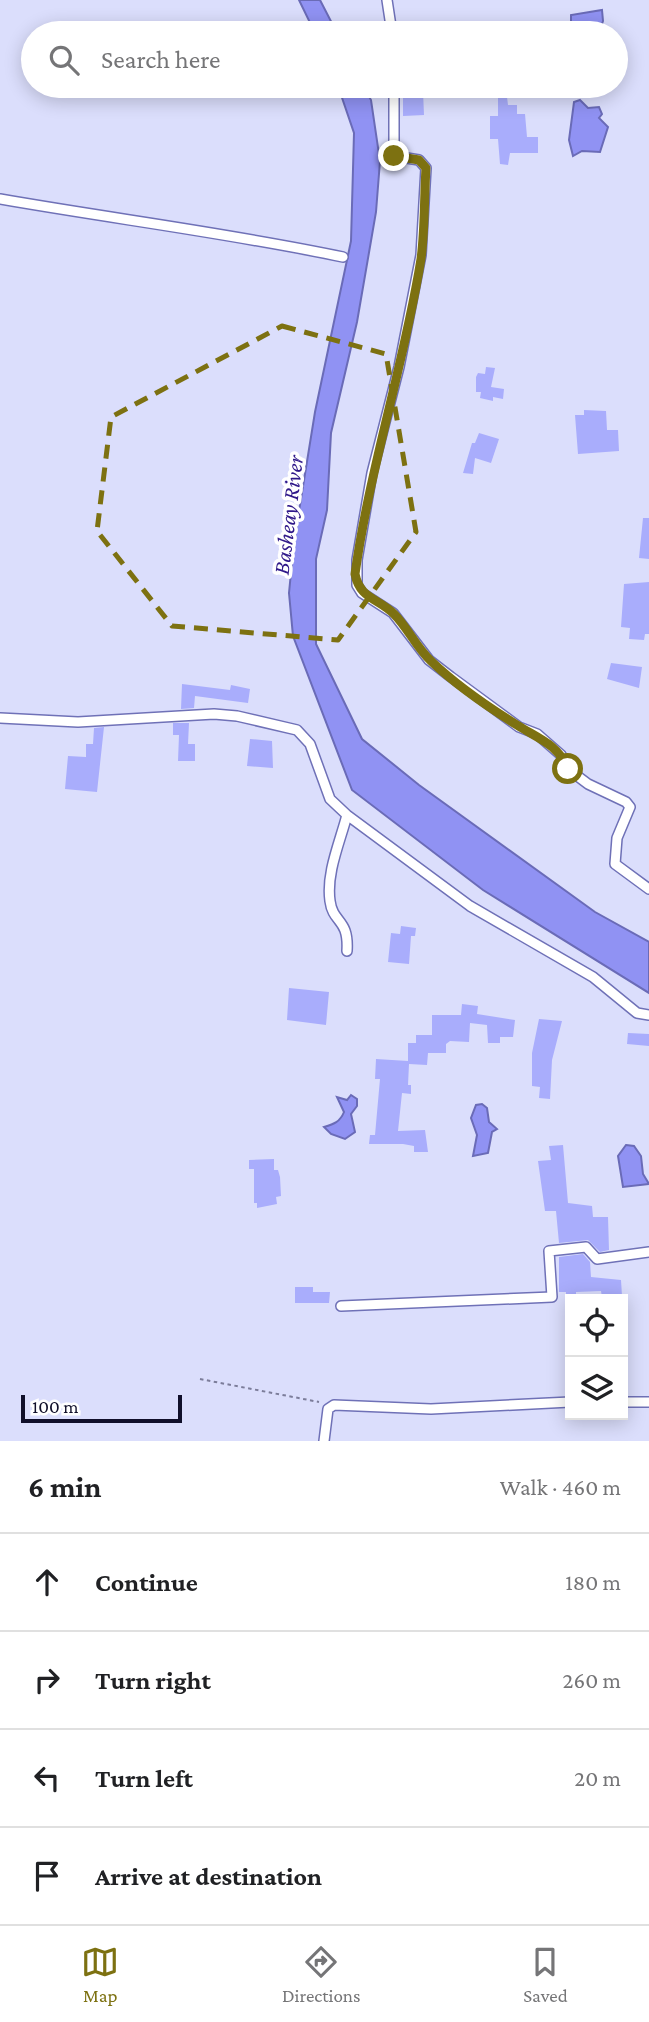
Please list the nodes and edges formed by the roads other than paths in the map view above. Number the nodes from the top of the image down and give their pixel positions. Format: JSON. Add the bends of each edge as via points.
{"nodes":[{"id":1,"x":387,"y":0,"type":"edge"},
{"id":2,"x":390,"y":21,"type":"edge"},
{"id":3,"x":394,"y":98,"type":"edge"},
{"id":4,"x":0,"y":199,"type":"edge"},
{"id":5,"x":343,"y":257,"type":"dead end"},
{"id":6,"x":0,"y":718,"type":"edge"},
{"id":7,"x":346,"y":815,"type":"junction"},
{"id":8,"x":649,"y":889,"type":"edge"},
{"id":9,"x":347,"y":951,"type":"dead end"},
{"id":10,"x":649,"y":1015,"type":"edge"},
{"id":11,"x":649,"y":1252,"type":"edge"},
{"id":12,"x":341,"y":1306,"type":"dead end"},
{"id":13,"x":565,"y":1402,"type":"edge"},
{"id":14,"x":628,"y":1402,"type":"edge"},
{"id":15,"x":649,"y":1402,"type":"edge"},
{"id":16,"x":324,"y":1441,"type":"edge"}],
"edges":[{"from":1,"to":2,"type":"street"},
{"from":3,"to":8,"type":"street","via":[[394,156],[419,160],[426,168],[421,256],[372,473],[357,585],[393,613],[429,660],[519,727],[537,734],[588,784],[626,802],[630,807],[617,838],[615,864]]},
{"from":4,"to":5,"type":"street","via":[[139,224],[243,236]]},
{"from":6,"to":7,"type":"street","via":[[78,722],[214,714],[297,730],[310,744],[330,799]]},
{"from":7,"to":9,"type":"street","via":[[329,891],[331,909],[348,931]]},
{"from":7,"to":10,"type":"street","via":[[470,906],[593,978],[637,1013]]},
{"from":11,"to":12,"type":"street","via":[[597,1259],[586,1247],[550,1251],[552,1297]]},
{"from":13,"to":16,"type":"street","via":[[431,1409],[334,1405],[328,1409]]},
{"from":14,"to":15,"type":"street"}]}
